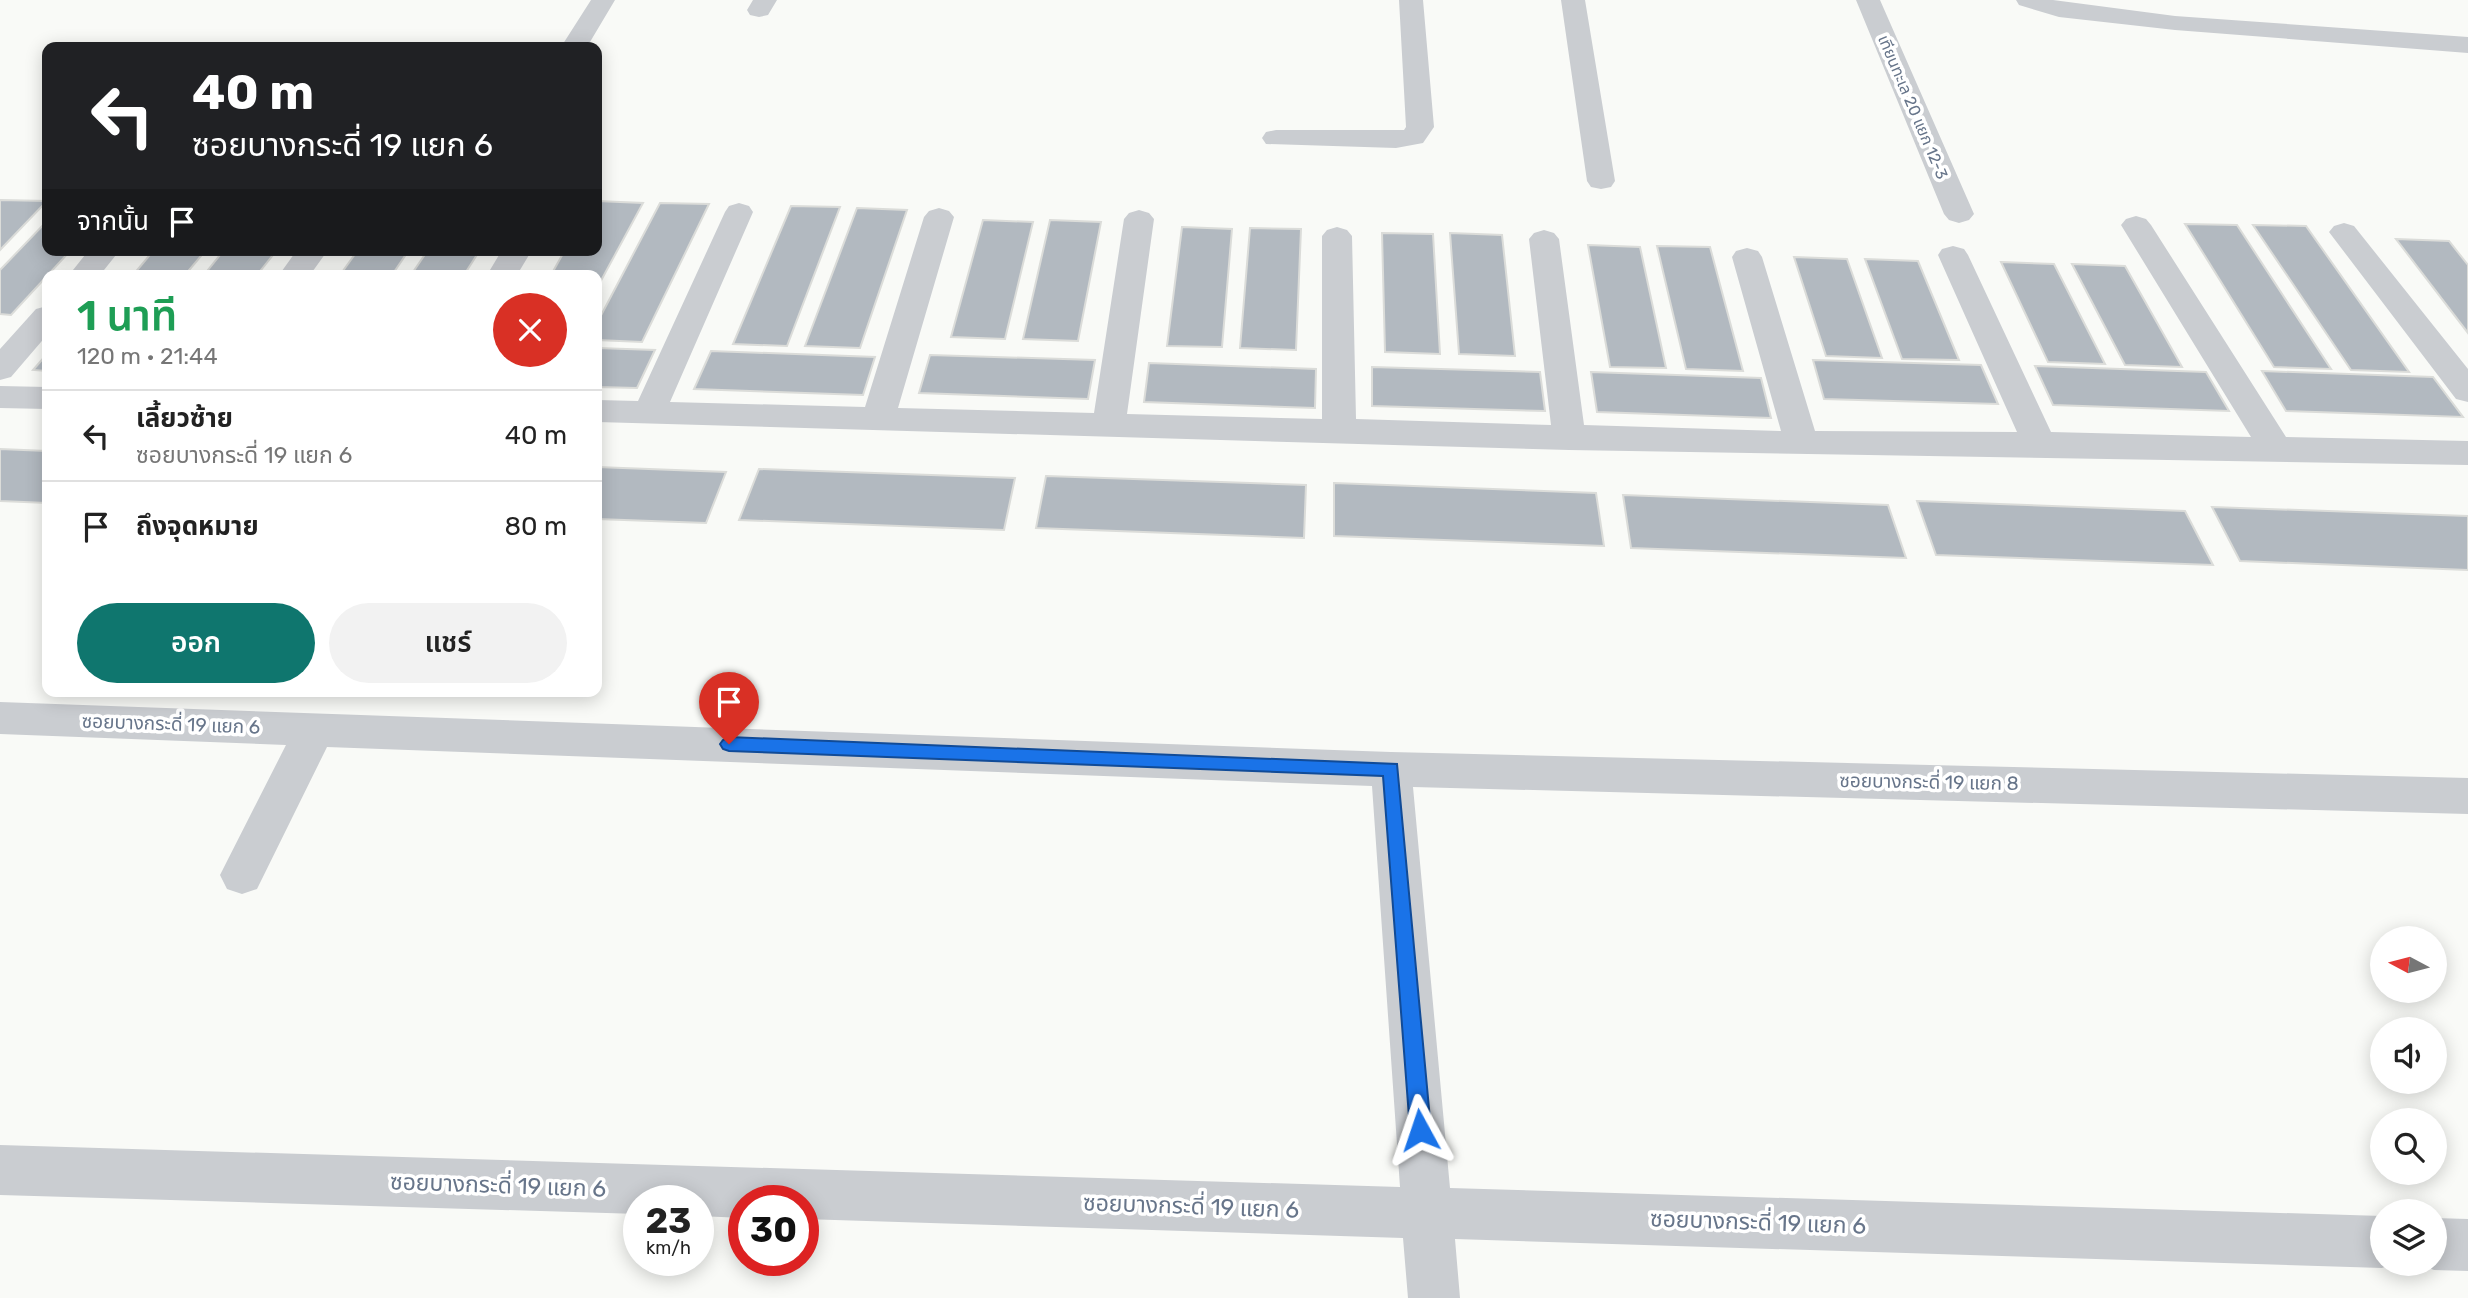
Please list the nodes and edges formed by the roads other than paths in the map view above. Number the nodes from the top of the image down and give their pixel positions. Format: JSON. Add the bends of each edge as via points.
{"nodes":[{"id":1,"x":603,"y":0,"type":"edge"},
{"id":2,"x":1411,"y":0,"type":"edge"},
{"id":3,"x":1573,"y":0,"type":"edge"},
{"id":4,"x":1868,"y":0,"type":"edge"},
{"id":5,"x":2028,"y":0,"type":"edge"},
{"id":6,"x":577,"y":42,"type":"edge"},
{"id":7,"x":2468,"y":45,"type":"edge"},
{"id":8,"x":1276,"y":138,"type":"dead end"},
{"id":9,"x":1601,"y":181,"type":"dead end"},
{"id":10,"x":739,"y":212,"type":"dead end"},
{"id":11,"x":1959,"y":214,"type":"dead end"},
{"id":12,"x":939,"y":217,"type":"dead end"},
{"id":13,"x":1139,"y":219,"type":"dead end"},
{"id":14,"x":2136,"y":225,"type":"dead end"},
{"id":15,"x":2344,"y":232,"type":"dead end"},
{"id":16,"x":1337,"y":236,"type":"dead end"},
{"id":17,"x":1544,"y":239,"type":"dead end"},
{"id":18,"x":1953,"y":255,"type":"dead end"},
{"id":19,"x":100,"y":256,"type":"edge"},
{"id":20,"x":1747,"y":257,"type":"dead end"},
{"id":21,"x":88,"y":270,"type":"edge"},
{"id":22,"x":42,"y":322,"type":"edge"},
{"id":23,"x":0,"y":369,"type":"edge"},
{"id":24,"x":2468,"y":391,"type":"edge"},
{"id":25,"x":0,"y":397,"type":"edge"},
{"id":26,"x":42,"y":398,"type":"edge"},
{"id":27,"x":602,"y":411,"type":"edge"},
{"id":28,"x":649,"y":412,"type":"junction"},
{"id":29,"x":878,"y":418,"type":"junction"},
{"id":30,"x":1109,"y":424,"type":"junction"},
{"id":31,"x":1339,"y":432,"type":"junction"},
{"id":32,"x":1569,"y":438,"type":"junction"},
{"id":33,"x":1802,"y":443,"type":"junction"},
{"id":34,"x":2039,"y":444,"type":"junction"},
{"id":35,"x":2276,"y":449,"type":"junction"},
{"id":36,"x":2468,"y":453,"type":"edge"},
{"id":37,"x":0,"y":718,"type":"edge"},
{"id":38,"x":315,"y":729,"type":"junction"},
{"id":39,"x":1391,"y":769,"type":"junction"},
{"id":40,"x":2468,"y":796,"type":"edge"},
{"id":41,"x":242,"y":875,"type":"dead end"},
{"id":42,"x":0,"y":1170,"type":"edge"},
{"id":43,"x":1427,"y":1214,"type":"junction"},
{"id":44,"x":2370,"y":1242,"type":"edge"},
{"id":45,"x":2447,"y":1244,"type":"edge"},
{"id":46,"x":2468,"y":1245,"type":"edge"},
{"id":47,"x":1434,"y":1298,"type":"edge"}],
"edges":[{"from":1,"to":6,"type":"street"},
{"from":2,"to":8,"type":"street","via":[[1420,127],[1413,137]]},
{"from":3,"to":9,"type":"street"},
{"from":4,"to":11,"type":"street","name":"เทียนทะเล 20 แยก 12-3"},
{"from":5,"to":7,"type":"street","via":[[2059,10],[2175,23]]},
{"from":10,"to":28,"type":"street"},
{"from":12,"to":29,"type":"street"},
{"from":13,"to":30,"type":"street"},
{"from":14,"to":35,"type":"street"},
{"from":15,"to":24,"type":"street"},
{"from":16,"to":31,"type":"street"},
{"from":17,"to":32,"type":"street"},
{"from":18,"to":34,"type":"street"},
{"from":19,"to":21,"type":"street"},
{"from":20,"to":33,"type":"street"},
{"from":22,"to":23,"type":"street"},
{"from":25,"to":26,"type":"street"},
{"from":27,"to":28,"type":"street"},
{"from":28,"to":29,"type":"street"},
{"from":29,"to":30,"type":"street"},
{"from":30,"to":31,"type":"street"},
{"from":31,"to":32,"type":"street"},
{"from":32,"to":33,"type":"street"},
{"from":33,"to":34,"type":"street"},
{"from":34,"to":35,"type":"street"},
{"from":35,"to":36,"type":"street"},
{"from":37,"to":38,"type":"street","name":"ซอยบางกระดี่ 19 แยก 6"},
{"from":38,"to":39,"type":"street","name":"ซอยบางกระดี่ 19 แยก 6"},
{"from":38,"to":41,"type":"street"},
{"from":39,"to":40,"type":"street","name":"ซอยบางกระดี่ 19 แยก 8"},
{"from":39,"to":43,"type":"street"},
{"from":42,"to":43,"type":"street","name":"ซอยบางกระดี่ 19 แยก 6"},
{"from":43,"to":44,"type":"street","name":"ซอยบางกระดี่ 19 แยก 6"},
{"from":43,"to":47,"type":"street"},
{"from":45,"to":46,"type":"street"}]}
